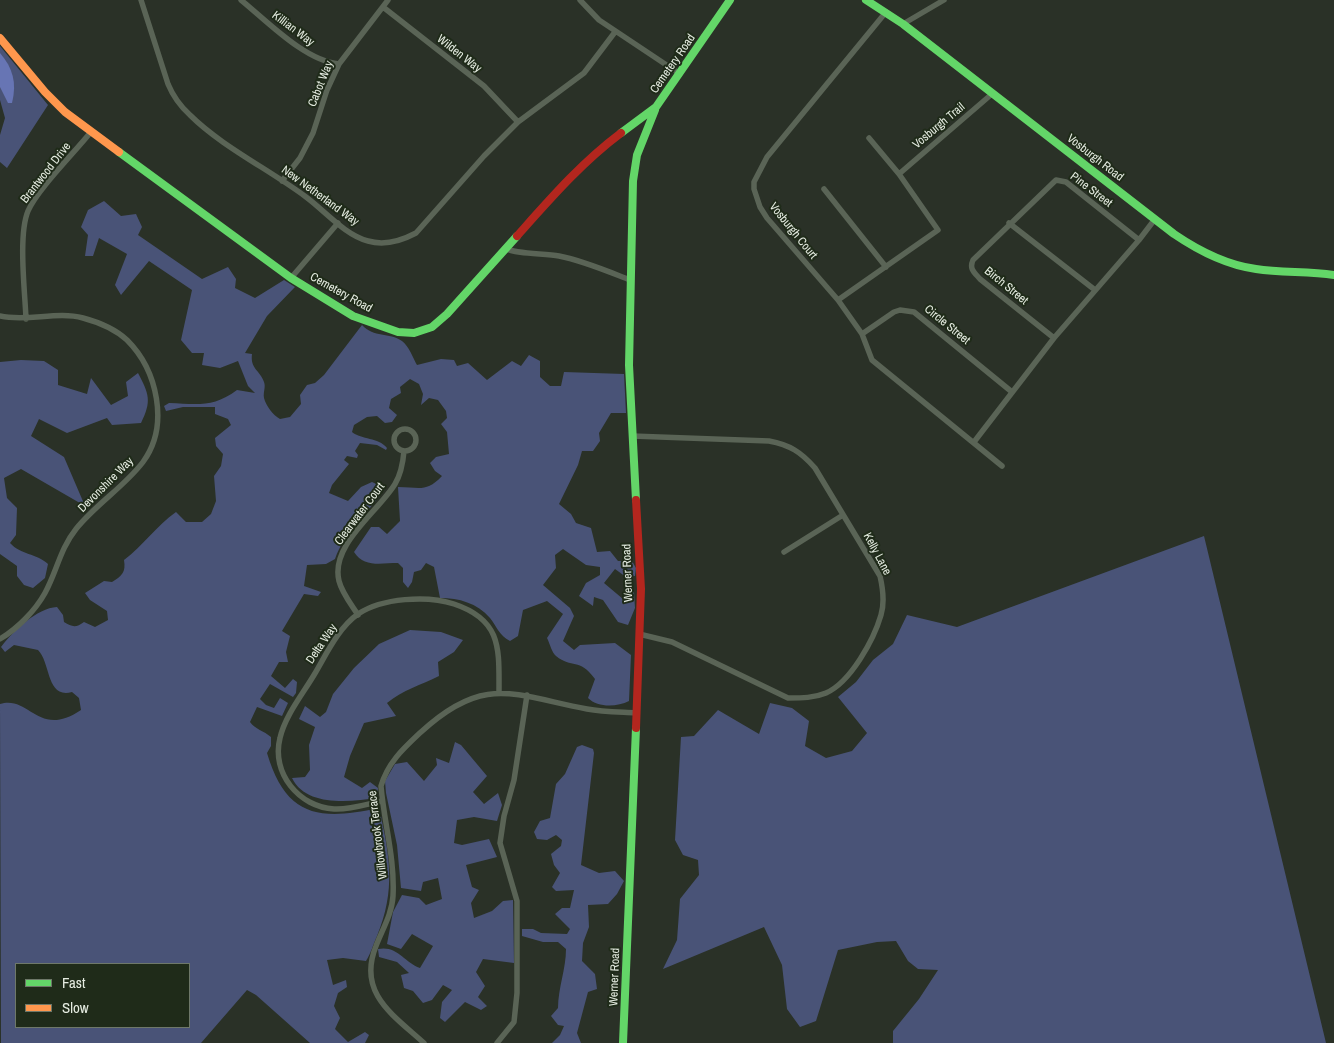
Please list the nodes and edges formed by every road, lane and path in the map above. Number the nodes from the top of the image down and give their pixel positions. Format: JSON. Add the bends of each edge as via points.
{"nodes":[{"id":1,"x":142,"y":0,"type":"edge"},
{"id":2,"x":241,"y":0,"type":"edge"},
{"id":3,"x":388,"y":0,"type":"edge"},
{"id":4,"x":580,"y":0,"type":"edge"},
{"id":5,"x":730,"y":0,"type":"edge"},
{"id":6,"x":866,"y":0,"type":"edge"},
{"id":7,"x":944,"y":0,"type":"edge"},
{"id":8,"x":383,"y":7,"type":"junction"},
{"id":9,"x":886,"y":12,"type":"junction"},
{"id":10,"x":903,"y":24,"type":"junction"},
{"id":11,"x":615,"y":32,"type":"junction"},
{"id":12,"x":0,"y":38,"type":"edge"},
{"id":13,"x":339,"y":64,"type":"junction"},
{"id":14,"x":680,"y":74,"type":"junction"},
{"id":15,"x":993,"y":93,"type":"junction"},
{"id":16,"x":656,"y":107,"type":"junction"},
{"id":17,"x":518,"y":122,"type":"junction"},
{"id":18,"x":90,"y":133,"type":"junction"},
{"id":19,"x":869,"y":138,"type":"dead end"},
{"id":20,"x":899,"y":174,"type":"junction"},
{"id":21,"x":282,"y":181,"type":"junction"},
{"id":22,"x":824,"y":189,"type":"dead end"},
{"id":23,"x":1154,"y":219,"type":"junction"},
{"id":24,"x":1009,"y":222,"type":"junction"},
{"id":25,"x":338,"y":223,"type":"junction"},
{"id":26,"x":1139,"y":240,"type":"junction"},
{"id":27,"x":505,"y":248,"type":"junction"},
{"id":28,"x":886,"y":267,"type":"junction"},
{"id":29,"x":1334,"y":275,"type":"edge"},
{"id":30,"x":291,"y":278,"type":"junction"},
{"id":31,"x":630,"y":280,"type":"junction"},
{"id":32,"x":1095,"y":290,"type":"junction"},
{"id":33,"x":838,"y":300,"type":"junction"},
{"id":34,"x":0,"y":316,"type":"edge"},
{"id":35,"x":26,"y":319,"type":"junction"},
{"id":36,"x":862,"y":334,"type":"junction"},
{"id":37,"x":1054,"y":338,"type":"junction"},
{"id":38,"x":1012,"y":392,"type":"junction"},
{"id":39,"x":632,"y":436,"type":"junction"},
{"id":40,"x":974,"y":442,"type":"junction"},
{"id":41,"x":404,"y":451,"type":"dead end"},
{"id":42,"x":1002,"y":466,"type":"dead end"},
{"id":43,"x":843,"y":515,"type":"junction"},
{"id":44,"x":784,"y":552,"type":"dead end"},
{"id":45,"x":358,"y":614,"type":"junction"},
{"id":46,"x":639,"y":634,"type":"junction"},
{"id":47,"x":0,"y":639,"type":"edge"},
{"id":48,"x":499,"y":692,"type":"junction"},
{"id":49,"x":526,"y":695,"type":"junction"},
{"id":50,"x":636,"y":713,"type":"junction"},
{"id":51,"x":382,"y":801,"type":"junction"},
{"id":52,"x":424,"y":1043,"type":"edge"},
{"id":53,"x":497,"y":1043,"type":"edge"},
{"id":54,"x":623,"y":1043,"type":"edge"}],
"edges":[{"from":1,"to":21,"type":"street","name":"New Netherland Way","via":[[162,68],[177,101],[210,132]]},
{"from":2,"to":13,"type":"street","name":"Killian Way","via":[[308,53],[325,62]]},
{"from":3,"to":8,"type":"street","name":"Cabot Way"},
{"from":4,"to":11,"type":"street"},
{"from":5,"to":14,"type":"street","name":"Cemetery Road"},
{"from":6,"to":9,"type":"street","name":"Vosburgh Road"},
{"from":7,"to":10,"type":"street"},
{"from":8,"to":13,"type":"street","name":"Cabot Way"},
{"from":8,"to":17,"type":"street","name":"Wilden Way","via":[[484,86]]},
{"from":9,"to":10,"type":"street","name":"Vosburgh Road"},
{"from":9,"to":33,"type":"street","name":"Vosburgh Court","via":[[767,157],[754,182],[756,197],[767,218]]},
{"from":10,"to":15,"type":"street","name":"Vosburgh Road"},
{"from":11,"to":14,"type":"street"},
{"from":11,"to":17,"type":"street","name":"New Netherland Way","via":[[584,73]]},
{"from":12,"to":18,"type":"street","name":"Cemetery Road","via":[[45,92]]},
{"from":13,"to":21,"type":"street","name":"Cabot Way","via":[[313,133],[300,158]]},
{"from":14,"to":16,"type":"street","name":"Cemetery Road"},
{"from":15,"to":20,"type":"street","name":"Vosburgh Trail"},
{"from":15,"to":23,"type":"street","name":"Vosburgh Road"},
{"from":16,"to":27,"type":"street","name":"Cemetery Road","via":[[597,151]]},
{"from":16,"to":31,"type":"street","name":"Werner Road","via":[[637,155],[633,181]]},
{"from":17,"to":25,"type":"street","name":"New Netherland Way","via":[[416,233],[404,240],[386,243],[362,239]]},
{"from":18,"to":30,"type":"street","name":"Cemetery Road"},
{"from":18,"to":35,"type":"street","name":"Brantwood Drive","via":[[34,202],[26,217]]},
{"from":19,"to":20,"type":"street"},
{"from":20,"to":28,"type":"street","via":[[938,230]]},
{"from":21,"to":25,"type":"street","name":"New Netherland Way"},
{"from":22,"to":28,"type":"street"},
{"from":23,"to":26,"type":"street"},
{"from":23,"to":29,"type":"street","name":"Vosburgh Road","via":[[1196,248],[1237,265]]},
{"from":24,"to":26,"type":"street","name":"Pine Street","via":[[1049,184],[1061,180]]},
{"from":24,"to":32,"type":"street"},
{"from":24,"to":37,"type":"street","name":"Birch Street","via":[[973,260],[972,271]]},
{"from":25,"to":30,"type":"street"},
{"from":26,"to":32,"type":"street"},
{"from":27,"to":30,"type":"street","name":"Cemetery Road","via":[[447,314],[432,327],[414,333],[398,332],[353,316]]},
{"from":27,"to":31,"type":"street","via":[[582,261]]},
{"from":28,"to":33,"type":"street"},
{"from":31,"to":39,"type":"street","name":"Werner Road"},
{"from":32,"to":37,"type":"street"},
{"from":33,"to":36,"type":"street","name":"Vosburgh Court"},
{"from":34,"to":35,"type":"street","name":"Devonshire Way"},
{"from":35,"to":47,"type":"street","name":"Devonshire Way","via":[[77,317],[100,324],[126,340],[145,365],[153,384],[158,422],[153,444],[144,461],[66,541],[45,593],[22,621]]},
{"from":36,"to":38,"type":"street","name":"Circle Street","via":[[894,312],[914,312]]},
{"from":36,"to":40,"type":"street","name":"Vosburgh Court","via":[[872,360]]},
{"from":37,"to":38,"type":"street"},
{"from":38,"to":40,"type":"street"},
{"from":39,"to":43,"type":"street","name":"Kelly Lane","via":[[786,444],[802,453],[815,468]]},
{"from":39,"to":46,"type":"street","name":"Werner Road","via":[[641,589]]},
{"from":40,"to":42,"type":"street","name":"Vosburgh Court"},
{"from":41,"to":45,"type":"street","name":"Clearwater Court","via":[[402,468],[394,486],[348,541],[338,566],[339,581]]},
{"from":43,"to":44,"type":"street"},
{"from":43,"to":46,"type":"street","name":"Kelly Lane","via":[[880,576],[884,593],[882,613],[858,662],[828,692],[808,698],[788,698],[672,642]]},
{"from":45,"to":48,"type":"street","name":"Delta Way","via":[[374,606],[421,600],[449,602],[465,608],[479,616],[496,640]]},
{"from":45,"to":51,"type":"street","name":"Delta Way","via":[[340,633],[318,668],[284,726],[278,749],[290,788],[319,807],[351,808]]},
{"from":46,"to":50,"type":"street","name":"Werner Road"},
{"from":48,"to":49,"type":"street","name":"Willowbrook Terrace"},
{"from":48,"to":51,"type":"street","name":"Willowbrook Terrace","via":[[454,705],[410,742],[385,773],[381,786]]},
{"from":49,"to":50,"type":"street","name":"Willowbrook Terrace","via":[[586,708]]},
{"from":49,"to":53,"type":"street","via":[[514,780],[500,843],[517,901],[518,992],[514,1022]]},
{"from":50,"to":54,"type":"street","name":"Werner Road"},
{"from":51,"to":52,"type":"street","name":"Willowbrook Terrace","via":[[394,873],[392,902],[369,968],[372,989],[388,1010]]}]}
